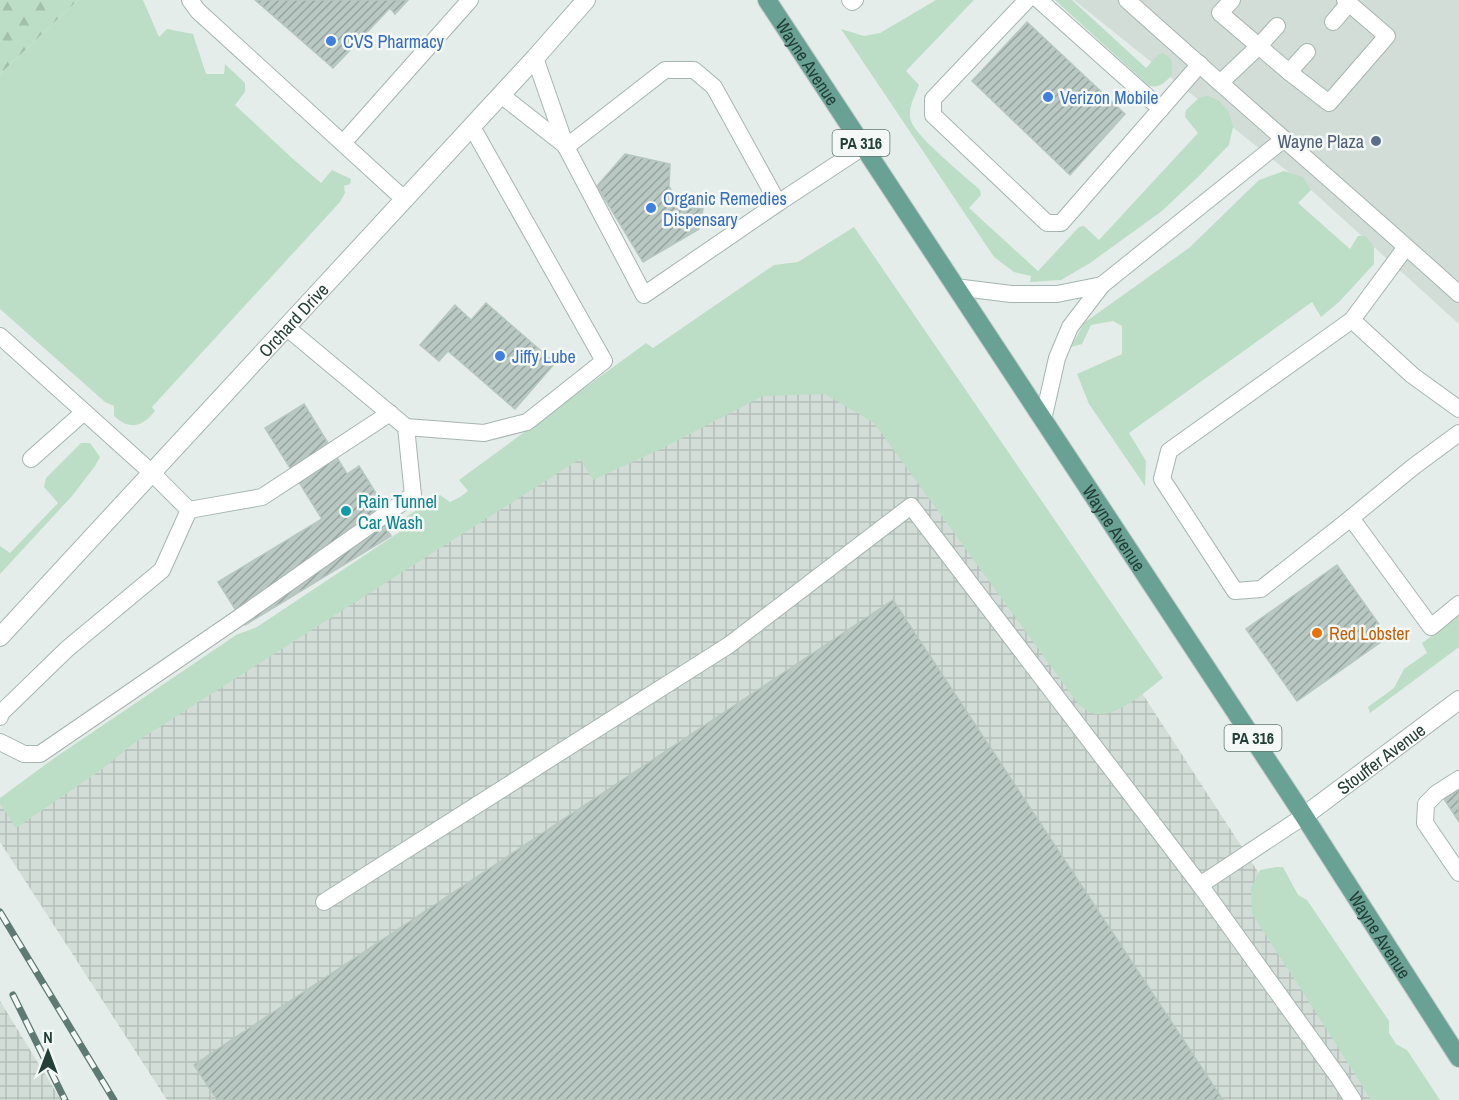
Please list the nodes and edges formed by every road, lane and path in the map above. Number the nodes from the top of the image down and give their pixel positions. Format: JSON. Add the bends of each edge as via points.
{"nodes":[{"id":1,"x":190,"y":0,"type":"edge"},
{"id":2,"x":470,"y":0,"type":"edge"},
{"id":3,"x":586,"y":0,"type":"edge"},
{"id":4,"x":767,"y":0,"type":"edge"},
{"id":5,"x":1027,"y":0,"type":"edge"},
{"id":6,"x":1039,"y":0,"type":"edge"},
{"id":7,"x":1127,"y":0,"type":"edge"},
{"id":8,"x":1232,"y":0,"type":"edge"},
{"id":9,"x":1347,"y":2,"type":"edge"},
{"id":10,"x":1333,"y":22,"type":"dead end"},
{"id":11,"x":1277,"y":26,"type":"dead end"},
{"id":12,"x":1259,"y":46,"type":"junction"},
{"id":13,"x":1307,"y":52,"type":"dead end"},
{"id":14,"x":535,"y":58,"type":"junction"},
{"id":15,"x":1200,"y":64,"type":"junction"},
{"id":16,"x":1288,"y":72,"type":"junction"},
{"id":17,"x":1220,"y":83,"type":"junction"},
{"id":18,"x":501,"y":95,"type":"junction"},
{"id":19,"x":1161,"y":109,"type":"junction"},
{"id":20,"x":472,"y":127,"type":"junction"},
{"id":21,"x":1284,"y":140,"type":"junction"},
{"id":22,"x":343,"y":143,"type":"junction"},
{"id":23,"x":566,"y":147,"type":"junction"},
{"id":24,"x":863,"y":147,"type":"junction"},
{"id":25,"x":405,"y":200,"type":"junction"},
{"id":26,"x":778,"y":203,"type":"junction"},
{"id":27,"x":1406,"y":247,"type":"junction"},
{"id":28,"x":1102,"y":285,"type":"junction"},
{"id":29,"x":955,"y":286,"type":"junction"},
{"id":30,"x":1459,"y":294,"type":"edge"},
{"id":31,"x":1352,"y":320,"type":"junction"},
{"id":32,"x":286,"y":327,"type":"junction"},
{"id":33,"x":0,"y":336,"type":"edge"},
{"id":34,"x":1459,"y":409,"type":"edge"},
{"id":35,"x":84,"y":412,"type":"junction"},
{"id":36,"x":390,"y":413,"type":"junction"},
{"id":37,"x":1043,"y":420,"type":"junction"},
{"id":38,"x":406,"y":427,"type":"junction"},
{"id":39,"x":1459,"y":433,"type":"edge"},
{"id":40,"x":31,"y":459,"type":"dead end"},
{"id":41,"x":152,"y":473,"type":"junction"},
{"id":42,"x":189,"y":510,"type":"junction"},
{"id":43,"x":1351,"y":518,"type":"junction"},
{"id":44,"x":1459,"y":604,"type":"edge"},
{"id":45,"x":0,"y":637,"type":"edge"},
{"id":46,"x":1459,"y":700,"type":"edge"},
{"id":47,"x":0,"y":717,"type":"edge"},
{"id":48,"x":0,"y":742,"type":"edge"},
{"id":49,"x":1459,"y":779,"type":"edge"},
{"id":50,"x":1304,"y":816,"type":"junction"},
{"id":51,"x":1459,"y":873,"type":"edge"},
{"id":52,"x":1200,"y":885,"type":"junction"},
{"id":53,"x":324,"y":902,"type":"dead end"},
{"id":54,"x":1459,"y":1058,"type":"edge"},
{"id":55,"x":1353,"y":1100,"type":"edge"}],
"edges":[{"from":1,"to":22,"type":"lane"},
{"from":2,"to":22,"type":"lane"},
{"from":3,"to":14,"type":"street","name":"Orchard Drive"},
{"from":4,"to":24,"type":"main road","name":"Wayne Avenue","number":"PA 316"},
{"from":5,"to":19,"type":"lane","via":[[933,99],[933,116],[1047,223],[1061,223]]},
{"from":6,"to":19,"type":"lane"},
{"from":7,"to":15,"type":"lane"},
{"from":8,"to":12,"type":"lane","via":[[1220,13]]},
{"from":9,"to":10,"type":"lane"},
{"from":9,"to":16,"type":"lane","via":[[1387,36],[1329,103]]},
{"from":11,"to":12,"type":"lane"},
{"from":12,"to":16,"type":"lane"},
{"from":12,"to":17,"type":"lane"},
{"from":13,"to":16,"type":"lane"},
{"from":14,"to":18,"type":"street","name":"Orchard Drive"},
{"from":14,"to":23,"type":"lane"},
{"from":15,"to":17,"type":"lane"},
{"from":15,"to":19,"type":"lane"},
{"from":17,"to":21,"type":"lane"},
{"from":18,"to":20,"type":"street","name":"Orchard Drive"},
{"from":18,"to":23,"type":"lane"},
{"from":20,"to":25,"type":"street","name":"Orchard Drive"},
{"from":20,"to":38,"type":"lane","via":[[604,361],[527,422],[484,433]]},
{"from":21,"to":27,"type":"lane"},
{"from":21,"to":28,"type":"lane"},
{"from":22,"to":25,"type":"lane"},
{"from":23,"to":26,"type":"lane","via":[[665,70],[694,70],[714,87]]},
{"from":23,"to":26,"type":"lane","via":[[644,295]]},
{"from":24,"to":26,"type":"lane"},
{"from":24,"to":29,"type":"main road","name":"Wayne Avenue","number":"PA 316"},
{"from":25,"to":32,"type":"street","name":"Orchard Drive"},
{"from":27,"to":30,"type":"lane"},
{"from":27,"to":31,"type":"lane"},
{"from":28,"to":29,"type":"lane","via":[[1057,294],[1011,294]]},
{"from":28,"to":37,"type":"lane","via":[[1070,327],[1057,358]]},
{"from":29,"to":37,"type":"main road","name":"Wayne Avenue","number":"PA 316"},
{"from":31,"to":34,"type":"lane","via":[[1412,375]]},
{"from":31,"to":43,"type":"lane","via":[[1169,451],[1162,479],[1235,591],[1261,589]]},
{"from":32,"to":36,"type":"lane"},
{"from":32,"to":41,"type":"street","name":"Orchard Drive"},
{"from":33,"to":35,"type":"lane"},
{"from":35,"to":40,"type":"lane"},
{"from":35,"to":41,"type":"lane"},
{"from":36,"to":38,"type":"lane"},
{"from":36,"to":42,"type":"lane","via":[[262,497]]},
{"from":37,"to":50,"type":"main road","name":"Wayne Avenue","number":"PA 316"},
{"from":38,"to":48,"type":"lane","via":[[413,495],[40,754],[24,754]]},
{"from":39,"to":43,"type":"lane"},
{"from":41,"to":42,"type":"lane"},
{"from":41,"to":45,"type":"street","name":"Orchard Drive"},
{"from":42,"to":47,"type":"lane","via":[[162,570],[67,649]]},
{"from":43,"to":44,"type":"lane","via":[[1431,627]]},
{"from":46,"to":50,"type":"street","name":"Stouffer Avenue"},
{"from":49,"to":51,"type":"lane","via":[[1426,804],[1425,823]]},
{"from":50,"to":52,"type":"lane"},
{"from":50,"to":54,"type":"main road","name":"Wayne Avenue","number":"PA 316"},
{"from":52,"to":53,"type":"lane","via":[[911,506],[729,645]]},
{"from":52,"to":55,"type":"lane"}]}
